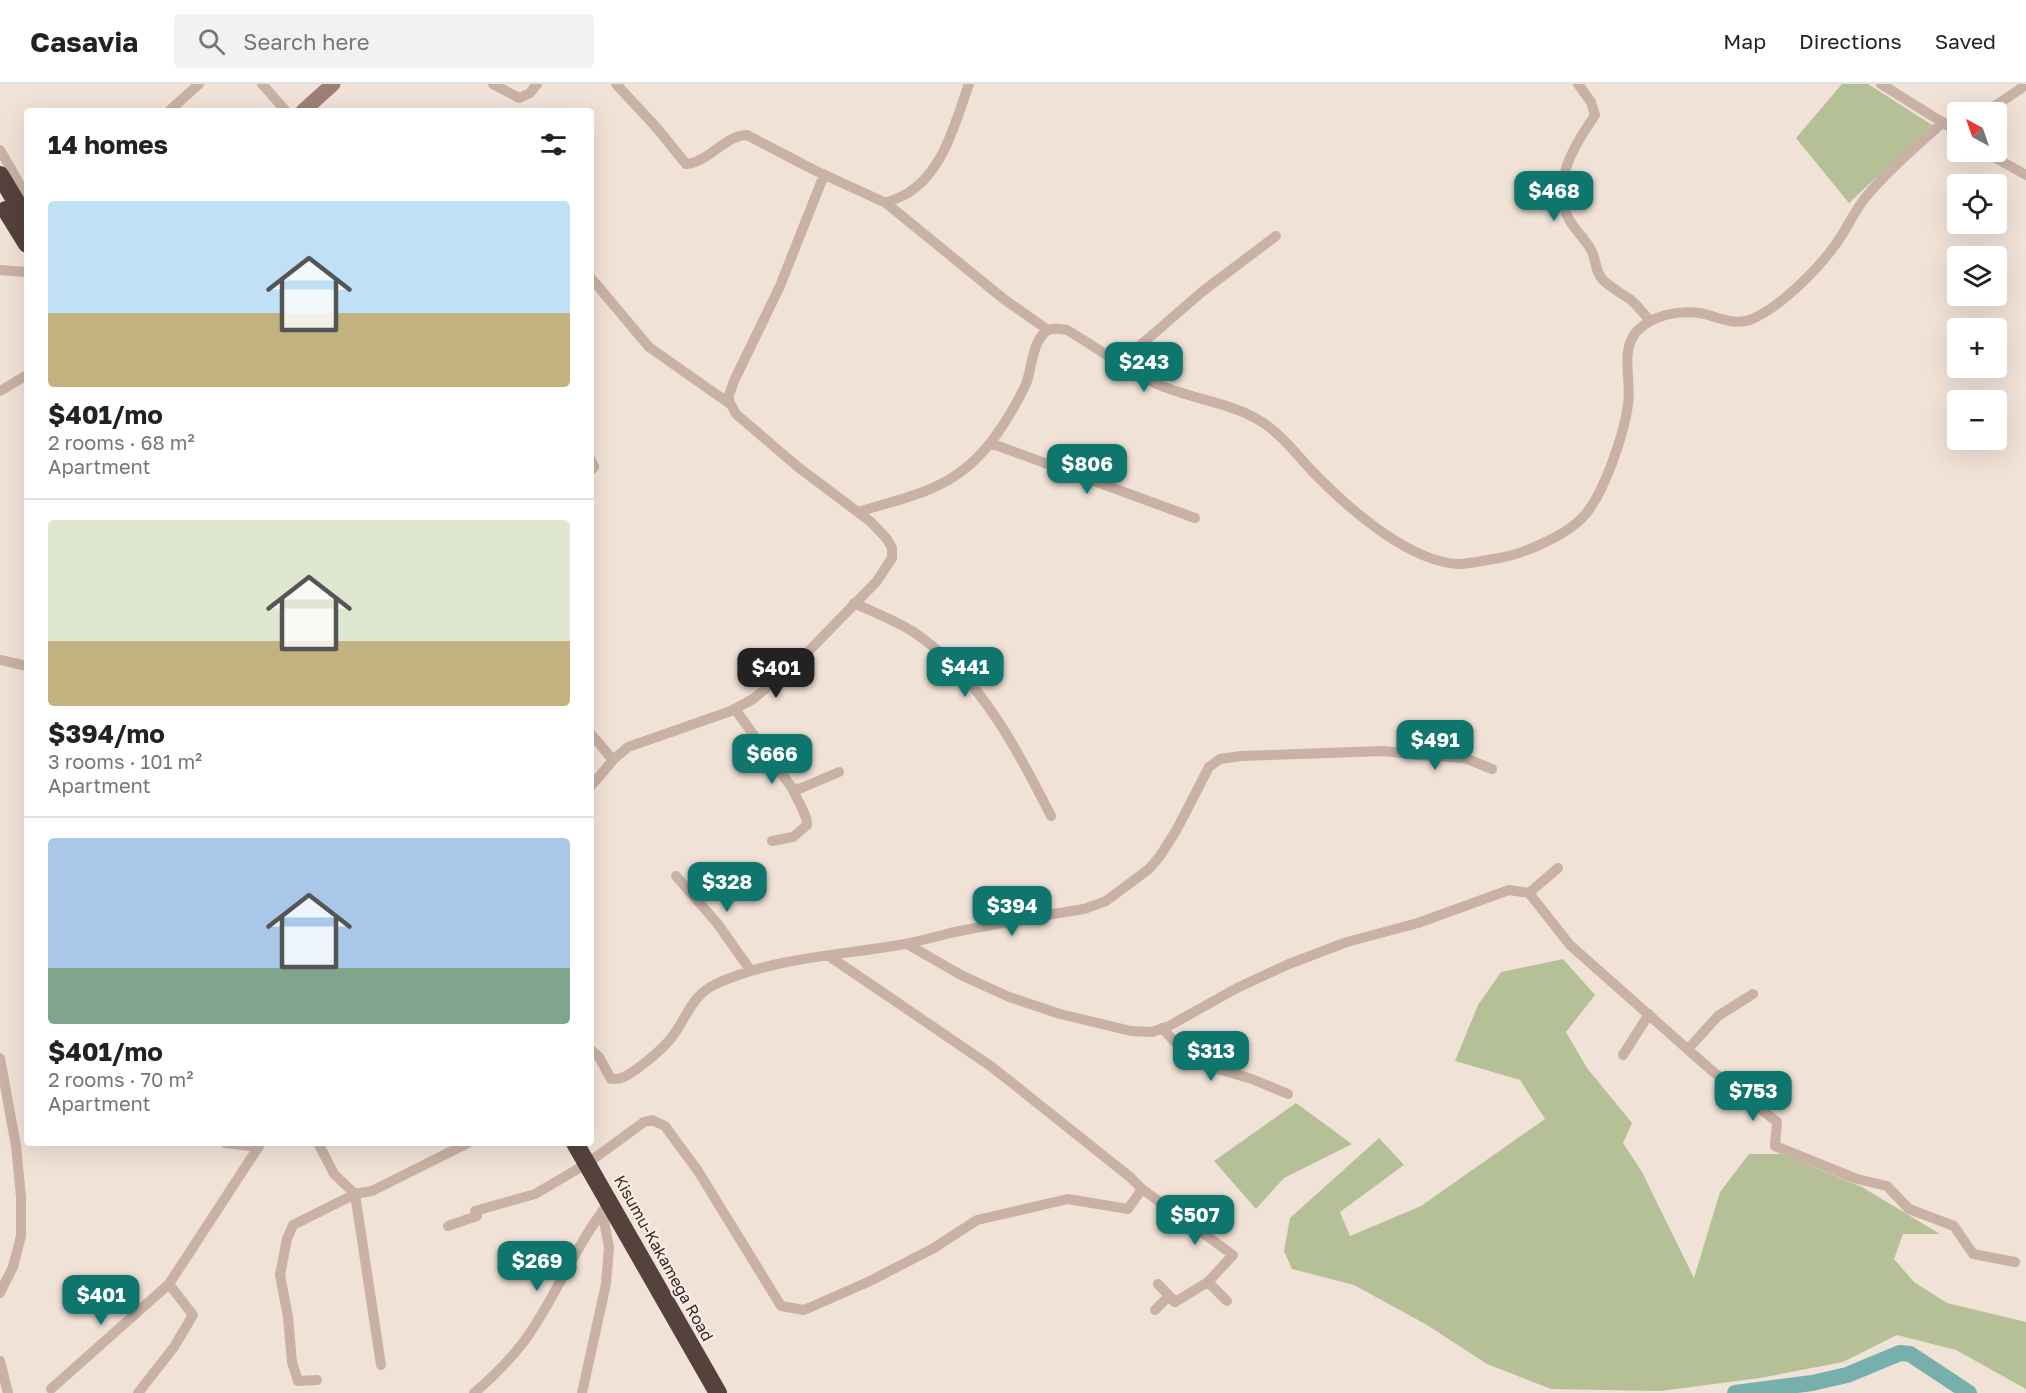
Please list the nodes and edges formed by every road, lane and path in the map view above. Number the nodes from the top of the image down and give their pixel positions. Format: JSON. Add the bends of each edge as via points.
{"nodes":[{"id":1,"x":199,"y":84,"type":"edge"},
{"id":2,"x":262,"y":84,"type":"edge"},
{"id":3,"x":333,"y":84,"type":"edge"},
{"id":4,"x":493,"y":84,"type":"edge"},
{"id":5,"x":537,"y":84,"type":"edge"},
{"id":6,"x":615,"y":84,"type":"edge"},
{"id":7,"x":969,"y":84,"type":"edge"},
{"id":8,"x":1578,"y":84,"type":"edge"},
{"id":9,"x":1881,"y":84,"type":"edge"},
{"id":10,"x":2026,"y":85,"type":"edge"},
{"id":11,"x":2001,"y":102,"type":"edge"},
{"id":12,"x":172,"y":108,"type":"edge"},
{"id":13,"x":283,"y":108,"type":"edge"},
{"id":14,"x":311,"y":108,"type":"edge"},
{"id":15,"x":1943,"y":122,"type":"junction"},
{"id":16,"x":1947,"y":125,"type":"edge"},
{"id":17,"x":0,"y":150,"type":"edge"},
{"id":18,"x":2003,"y":162,"type":"edge"},
{"id":19,"x":0,"y":175,"type":"edge"},
{"id":20,"x":824,"y":175,"type":"junction"},
{"id":21,"x":2026,"y":175,"type":"edge"},
{"id":22,"x":24,"y":192,"type":"edge"},
{"id":23,"x":0,"y":199,"type":"edge"},
{"id":24,"x":886,"y":203,"type":"junction"},
{"id":25,"x":24,"y":215,"type":"edge"},
{"id":26,"x":1276,"y":236,"type":"dead end"},
{"id":27,"x":24,"y":239,"type":"edge"},
{"id":28,"x":0,"y":270,"type":"edge"},
{"id":29,"x":24,"y":272,"type":"edge"},
{"id":30,"x":594,"y":282,"type":"edge"},
{"id":31,"x":1650,"y":321,"type":"junction"},
{"id":32,"x":1048,"y":330,"type":"junction"},
{"id":33,"x":1120,"y":362,"type":"junction"},
{"id":34,"x":24,"y":377,"type":"edge"},
{"id":35,"x":0,"y":391,"type":"edge"},
{"id":36,"x":730,"y":404,"type":"junction"},
{"id":37,"x":990,"y":443,"type":"junction"},
{"id":38,"x":858,"y":512,"type":"junction"},
{"id":39,"x":1195,"y":518,"type":"dead end"},
{"id":40,"x":854,"y":603,"type":"junction"},
{"id":41,"x":0,"y":660,"type":"edge"},
{"id":42,"x":24,"y":665,"type":"edge"},
{"id":43,"x":735,"y":709,"type":"junction"},
{"id":44,"x":594,"y":738,"type":"edge"},
{"id":45,"x":613,"y":760,"type":"junction"},
{"id":46,"x":1492,"y":769,"type":"dead end"},
{"id":47,"x":839,"y":772,"type":"dead end"},
{"id":48,"x":594,"y":782,"type":"edge"},
{"id":49,"x":792,"y":788,"type":"junction"},
{"id":50,"x":1051,"y":816,"type":"dead end"},
{"id":51,"x":772,"y":841,"type":"dead end"},
{"id":52,"x":1558,"y":868,"type":"dead end"},
{"id":53,"x":676,"y":876,"type":"dead end"},
{"id":54,"x":1529,"y":892,"type":"junction"},
{"id":55,"x":907,"y":944,"type":"junction"},
{"id":56,"x":829,"y":956,"type":"junction"},
{"id":57,"x":751,"y":971,"type":"junction"},
{"id":58,"x":1753,"y":994,"type":"dead end"},
{"id":59,"x":1648,"y":1014,"type":"junction"},
{"id":60,"x":1162,"y":1028,"type":"junction"},
{"id":61,"x":1688,"y":1049,"type":"junction"},
{"id":62,"x":594,"y":1052,"type":"edge"},
{"id":63,"x":1623,"y":1055,"type":"dead end"},
{"id":64,"x":0,"y":1058,"type":"edge"},
{"id":65,"x":1288,"y":1094,"type":"dead end"},
{"id":66,"x":259,"y":1146,"type":"edge"},
{"id":67,"x":319,"y":1146,"type":"edge"},
{"id":68,"x":462,"y":1146,"type":"edge"},
{"id":69,"x":577,"y":1146,"type":"edge"},
{"id":70,"x":588,"y":1163,"type":"junction"},
{"id":71,"x":1142,"y":1189,"type":"junction"},
{"id":72,"x":355,"y":1194,"type":"junction"},
{"id":73,"x":606,"y":1207,"type":"junction"},
{"id":74,"x":448,"y":1226,"type":"dead end"},
{"id":75,"x":2015,"y":1262,"type":"dead end"},
{"id":76,"x":1208,"y":1281,"type":"junction"},
{"id":77,"x":170,"y":1284,"type":"junction"},
{"id":78,"x":1158,"y":1284,"type":"dead end"},
{"id":79,"x":0,"y":1293,"type":"edge"},
{"id":80,"x":1169,"y":1296,"type":"junction"},
{"id":81,"x":1227,"y":1301,"type":"dead end"},
{"id":82,"x":1155,"y":1310,"type":"dead end"},
{"id":83,"x":0,"y":1361,"type":"edge"},
{"id":84,"x":381,"y":1365,"type":"dead end"},
{"id":85,"x":317,"y":1380,"type":"dead end"},
{"id":86,"x":51,"y":1389,"type":"dead end"},
{"id":87,"x":8,"y":1393,"type":"edge"},
{"id":88,"x":138,"y":1393,"type":"edge"},
{"id":89,"x":474,"y":1393,"type":"edge"},
{"id":90,"x":582,"y":1393,"type":"edge"},
{"id":91,"x":718,"y":1393,"type":"edge"}],
"edges":[{"from":1,"to":12,"type":"street"},
{"from":2,"to":13,"type":"street"},
{"from":3,"to":14,"type":"main road"},
{"from":4,"to":5,"type":"street","via":[[519,98]]},
{"from":6,"to":20,"type":"street","via":[[686,164],[747,135]]},
{"from":7,"to":24,"type":"street","via":[[932,171],[906,194]]},
{"from":8,"to":31,"type":"street","via":[[1595,115],[1575,143],[1567,163],[1562,196],[1566,214],[1590,247],[1604,280]]},
{"from":9,"to":15,"type":"street"},
{"from":10,"to":11,"type":"street"},
{"from":15,"to":16,"type":"street"},
{"from":15,"to":31,"type":"street","via":[[1864,199],[1834,246],[1808,277],[1766,312],[1749,321],[1727,321],[1698,313],[1668,314]]},
{"from":17,"to":22,"type":"street"},
{"from":18,"to":21,"type":"street"},
{"from":19,"to":25,"type":"highway"},
{"from":20,"to":24,"type":"street"},
{"from":20,"to":36,"type":"street","via":[[780,286],[729,395]]},
{"from":23,"to":27,"type":"highway"},
{"from":24,"to":32,"type":"street"},
{"from":26,"to":33,"type":"street","via":[[1203,291]]},
{"from":28,"to":29,"type":"street"},
{"from":30,"to":36,"type":"street","via":[[649,347]]},
{"from":31,"to":33,"type":"street","via":[[1631,338],[1627,358],[1628,404],[1619,441],[1586,515],[1564,531],[1512,555],[1469,563],[1434,560],[1383,532],[1356,513],[1264,423],[1154,382]]},
{"from":32,"to":33,"type":"street","via":[[1067,330]]},
{"from":32,"to":37,"type":"street","via":[[1039,341],[1021,395]]},
{"from":34,"to":35,"type":"street"},
{"from":36,"to":38,"type":"street","via":[[741,419]]},
{"from":37,"to":38,"type":"street","via":[[939,487]]},
{"from":37,"to":39,"type":"street"},
{"from":38,"to":40,"type":"street","via":[[882,532],[892,548],[890,564]]},
{"from":40,"to":43,"type":"street","via":[[796,664]]},
{"from":40,"to":50,"type":"street","via":[[912,631],[944,654],[997,717]]},
{"from":41,"to":42,"type":"street"},
{"from":43,"to":45,"type":"street","via":[[637,743]]},
{"from":43,"to":49,"type":"street"},
{"from":44,"to":45,"type":"street"},
{"from":45,"to":48,"type":"street"},
{"from":46,"to":55,"type":"street","via":[[1466,758],[1384,751],[1220,759],[1204,774],[1160,856],[1106,901],[1084,909]]},
{"from":47,"to":49,"type":"street","via":[[799,789]]},
{"from":49,"to":51,"type":"street","via":[[808,819],[807,825],[793,837]]},
{"from":52,"to":54,"type":"street"},
{"from":53,"to":57,"type":"street","via":[[717,923]]},
{"from":54,"to":59,"type":"street","via":[[1570,945]]},
{"from":54,"to":60,"type":"street","via":[[1509,890],[1418,923],[1347,942],[1289,964]]},
{"from":55,"to":56,"type":"street"},
{"from":55,"to":60,"type":"street","via":[[1009,997],[1060,1014],[1131,1031],[1152,1032]]},
{"from":56,"to":57,"type":"street"},
{"from":56,"to":71,"type":"street","via":[[992,1067]]},
{"from":57,"to":62,"type":"street","via":[[702,993],[664,1046],[624,1078],[612,1080]]},
{"from":58,"to":61,"type":"street","via":[[1718,1016]]},
{"from":59,"to":61,"type":"street"},
{"from":59,"to":63,"type":"street"},
{"from":60,"to":65,"type":"street","via":[[1190,1058]]},
{"from":61,"to":75,"type":"street","via":[[1777,1122],[1775,1146],[1857,1179],[1887,1186],[1909,1209],[1954,1226],[1973,1254]]},
{"from":64,"to":79,"type":"street","via":[[16,1146],[21,1227],[13,1268]]},
{"from":66,"to":77,"type":"street"},
{"from":67,"to":72,"type":"street","via":[[333,1174]]},
{"from":68,"to":72,"type":"street","via":[[372,1191]]},
{"from":69,"to":70,"type":"highway","name":"Kisumu-Kakamega Road"},
{"from":70,"to":71,"type":"street","via":[[644,1122],[652,1120],[665,1126],[698,1171],[781,1306],[804,1310],[934,1248],[977,1220],[1068,1199],[1128,1209]]},
{"from":70,"to":73,"type":"highway","name":"Kisumu-Kakamega Road"},
{"from":70,"to":74,"type":"street","via":[[535,1194],[475,1211],[477,1216]]},
{"from":71,"to":76,"type":"street","via":[[1233,1255]]},
{"from":72,"to":84,"type":"street"},
{"from":72,"to":85,"type":"street","via":[[293,1225],[283,1258],[280,1275],[292,1362],[298,1381]]},
{"from":73,"to":89,"type":"street","via":[[525,1339],[498,1372]]},
{"from":73,"to":90,"type":"street","via":[[608,1274]]},
{"from":73,"to":91,"type":"highway","name":"Kisumu-Kakamega Road"},
{"from":76,"to":80,"type":"street","via":[[1175,1302]]},
{"from":76,"to":81,"type":"street"},
{"from":77,"to":86,"type":"street"},
{"from":77,"to":88,"type":"street","via":[[193,1315]]},
{"from":78,"to":80,"type":"street"},
{"from":80,"to":82,"type":"street"},
{"from":83,"to":87,"type":"street"}]}
